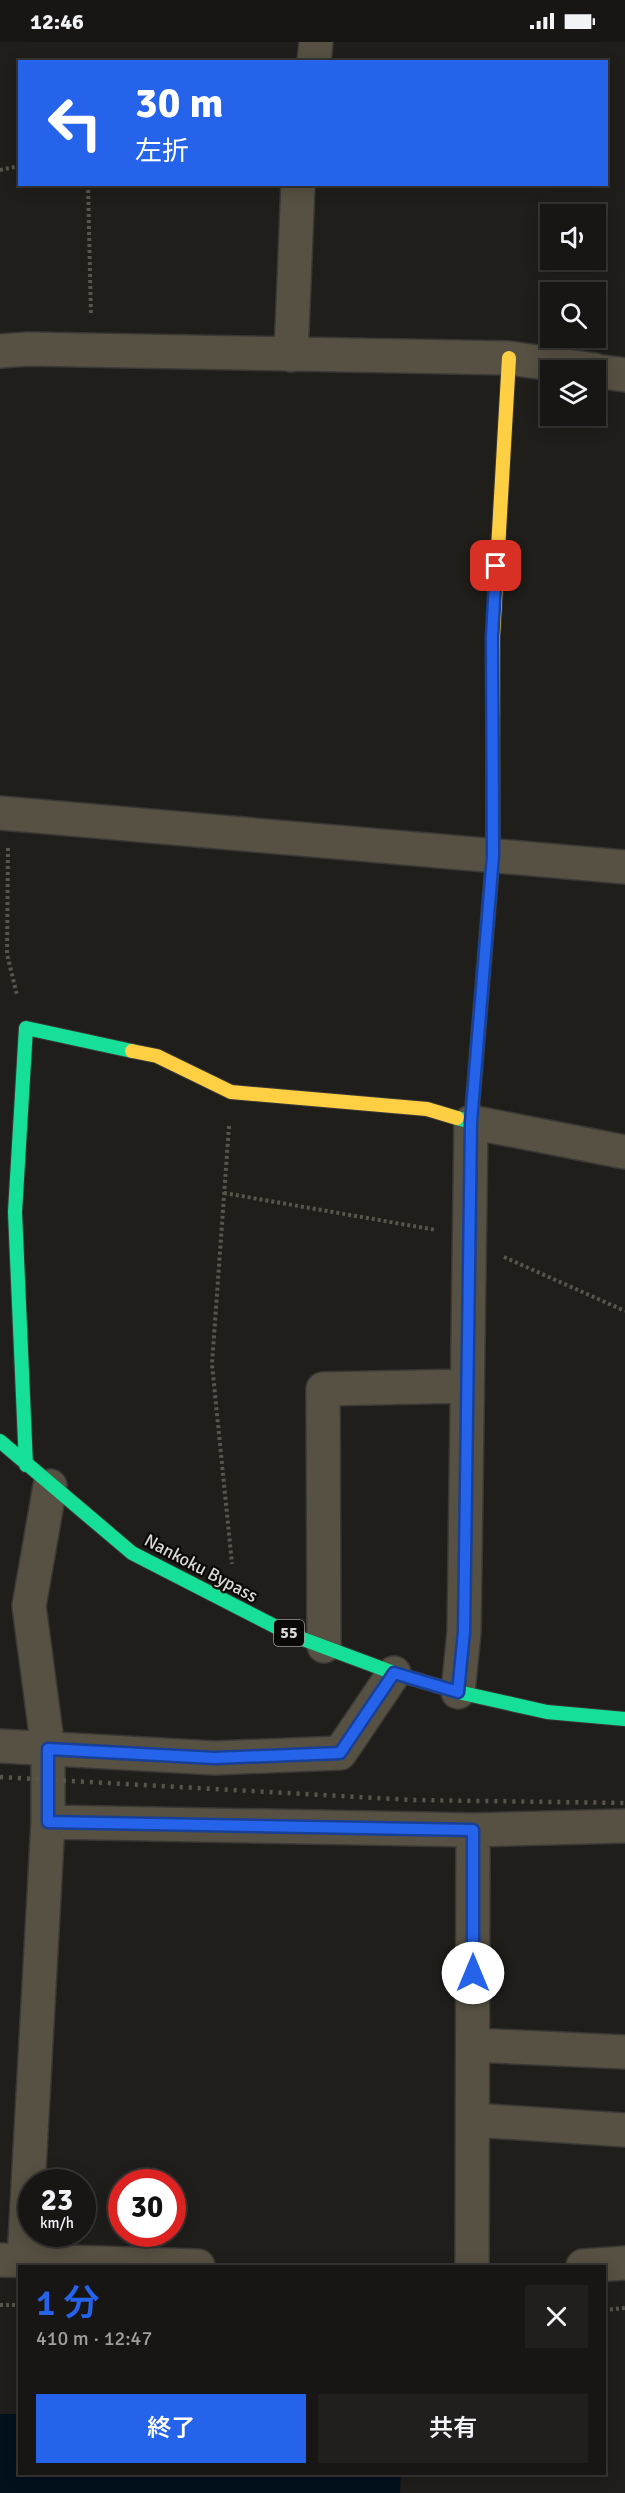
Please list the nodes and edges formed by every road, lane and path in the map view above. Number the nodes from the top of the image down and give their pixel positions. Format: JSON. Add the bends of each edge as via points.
{"nodes":[{"id":1,"x":316,"y":42,"type":"edge"},
{"id":2,"x":314,"y":60,"type":"edge"},
{"id":3,"x":18,"y":166,"type":"edge"},
{"id":4,"x":0,"y":170,"type":"edge"},
{"id":5,"x":88,"y":186,"type":"edge"},
{"id":6,"x":298,"y":186,"type":"edge"},
{"id":7,"x":0,"y":351,"type":"edge"},
{"id":8,"x":92,"y":351,"type":"junction"},
{"id":9,"x":291,"y":355,"type":"junction"},
{"id":10,"x":509,"y":358,"type":"junction"},
{"id":11,"x":540,"y":363,"type":"edge"},
{"id":12,"x":606,"y":372,"type":"edge"},
{"id":13,"x":625,"y":375,"type":"edge"},
{"id":14,"x":4,"y":813,"type":"edge"},
{"id":15,"x":493,"y":856,"type":"junction"},
{"id":16,"x":625,"y":867,"type":"edge"},
{"id":17,"x":26,"y":1028,"type":"junction"},
{"id":18,"x":231,"y":1092,"type":"junction"},
{"id":19,"x":471,"y":1122,"type":"junction"},
{"id":20,"x":625,"y":1152,"type":"edge"},
{"id":21,"x":224,"y":1193,"type":"junction"},
{"id":22,"x":469,"y":1241,"type":"junction"},
{"id":23,"x":625,"y":1311,"type":"edge"},
{"id":24,"x":467,"y":1386,"type":"junction"},
{"id":25,"x":0,"y":1441,"type":"edge"},
{"id":26,"x":38,"y":1475,"type":"junction"},
{"id":27,"x":236,"y":1606,"type":"junction"},
{"id":28,"x":324,"y":1647,"type":"junction"},
{"id":29,"x":394,"y":1673,"type":"junction"},
{"id":30,"x":458,"y":1692,"type":"junction"},
{"id":31,"x":625,"y":1719,"type":"edge"},
{"id":32,"x":0,"y":1746,"type":"edge"},
{"id":33,"x":48,"y":1749,"type":"junction"},
{"id":34,"x":48,"y":1822,"type":"junction"},
{"id":35,"x":625,"y":1826,"type":"edge"},
{"id":36,"x":473,"y":1830,"type":"junction"},
{"id":37,"x":473,"y":2045,"type":"junction"},
{"id":38,"x":625,"y":2052,"type":"edge"},
{"id":39,"x":472,"y":2120,"type":"junction"},
{"id":40,"x":625,"y":2130,"type":"edge"},
{"id":41,"x":12,"y":2260,"type":"edge"},
{"id":42,"x":625,"y":2263,"type":"edge"},
{"id":43,"x":167,"y":2265,"type":"edge"},
{"id":44,"x":472,"y":2265,"type":"edge"},
{"id":45,"x":597,"y":2265,"type":"edge"},
{"id":46,"x":0,"y":2305,"type":"edge"},
{"id":47,"x":18,"y":2306,"type":"edge"},
{"id":48,"x":625,"y":2308,"type":"edge"},
{"id":49,"x":606,"y":2310,"type":"edge"}],
"edges":[{"from":1,"to":2,"type":"street"},
{"from":3,"to":4,"type":"path"},
{"from":5,"to":8,"type":"path"},
{"from":6,"to":9,"type":"street"},
{"from":7,"to":8,"type":"street"},
{"from":8,"to":9,"type":"street"},
{"from":9,"to":10,"type":"street"},
{"from":10,"to":11,"type":"street"},
{"from":10,"to":15,"type":"main road","via":[[492,636]]},
{"from":12,"to":13,"type":"street"},
{"from":14,"to":15,"type":"street"},
{"from":14,"to":17,"type":"path","via":[[7,954]]},
{"from":15,"to":16,"type":"street"},
{"from":15,"to":19,"type":"main road"},
{"from":17,"to":18,"type":"main road","via":[[157,1056]]},
{"from":17,"to":26,"type":"main road","via":[[15,1212]]},
{"from":18,"to":19,"type":"main road","via":[[427,1110]]},
{"from":18,"to":21,"type":"path"},
{"from":19,"to":20,"type":"street"},
{"from":19,"to":22,"type":"street"},
{"from":21,"to":22,"type":"path","via":[[432,1229]]},
{"from":21,"to":27,"type":"path","via":[[212,1364]]},
{"from":22,"to":23,"type":"path"},
{"from":22,"to":24,"type":"street"},
{"from":24,"to":28,"type":"street","via":[[323,1389]]},
{"from":24,"to":30,"type":"street","via":[[464,1632]]},
{"from":25,"to":26,"type":"main road","name":"Nankoku Bypass","number":"55"},
{"from":26,"to":27,"type":"main road","name":"Nankoku Bypass","number":"55","via":[[132,1553]]},
{"from":26,"to":33,"type":"street","via":[[29,1606]]},
{"from":27,"to":28,"type":"main road","name":"Nankoku Bypass","number":"55"},
{"from":28,"to":29,"type":"main road","name":"Nankoku Bypass","number":"55"},
{"from":29,"to":30,"type":"main road","name":"Nankoku Bypass","number":"55"},
{"from":29,"to":33,"type":"street","via":[[340,1753],[215,1758]]},
{"from":30,"to":31,"type":"main road","name":"Nankoku Bypass","number":"55","via":[[547,1712]]},
{"from":32,"to":33,"type":"street"},
{"from":33,"to":34,"type":"street"},
{"from":34,"to":36,"type":"street"},
{"from":34,"to":41,"type":"street"},
{"from":35,"to":36,"type":"street"},
{"from":36,"to":37,"type":"street"},
{"from":37,"to":38,"type":"street"},
{"from":37,"to":39,"type":"street"},
{"from":39,"to":40,"type":"street"},
{"from":39,"to":44,"type":"street"},
{"from":41,"to":43,"type":"street"},
{"from":42,"to":45,"type":"street"},
{"from":46,"to":47,"type":"path"},
{"from":48,"to":49,"type":"path"}]}
